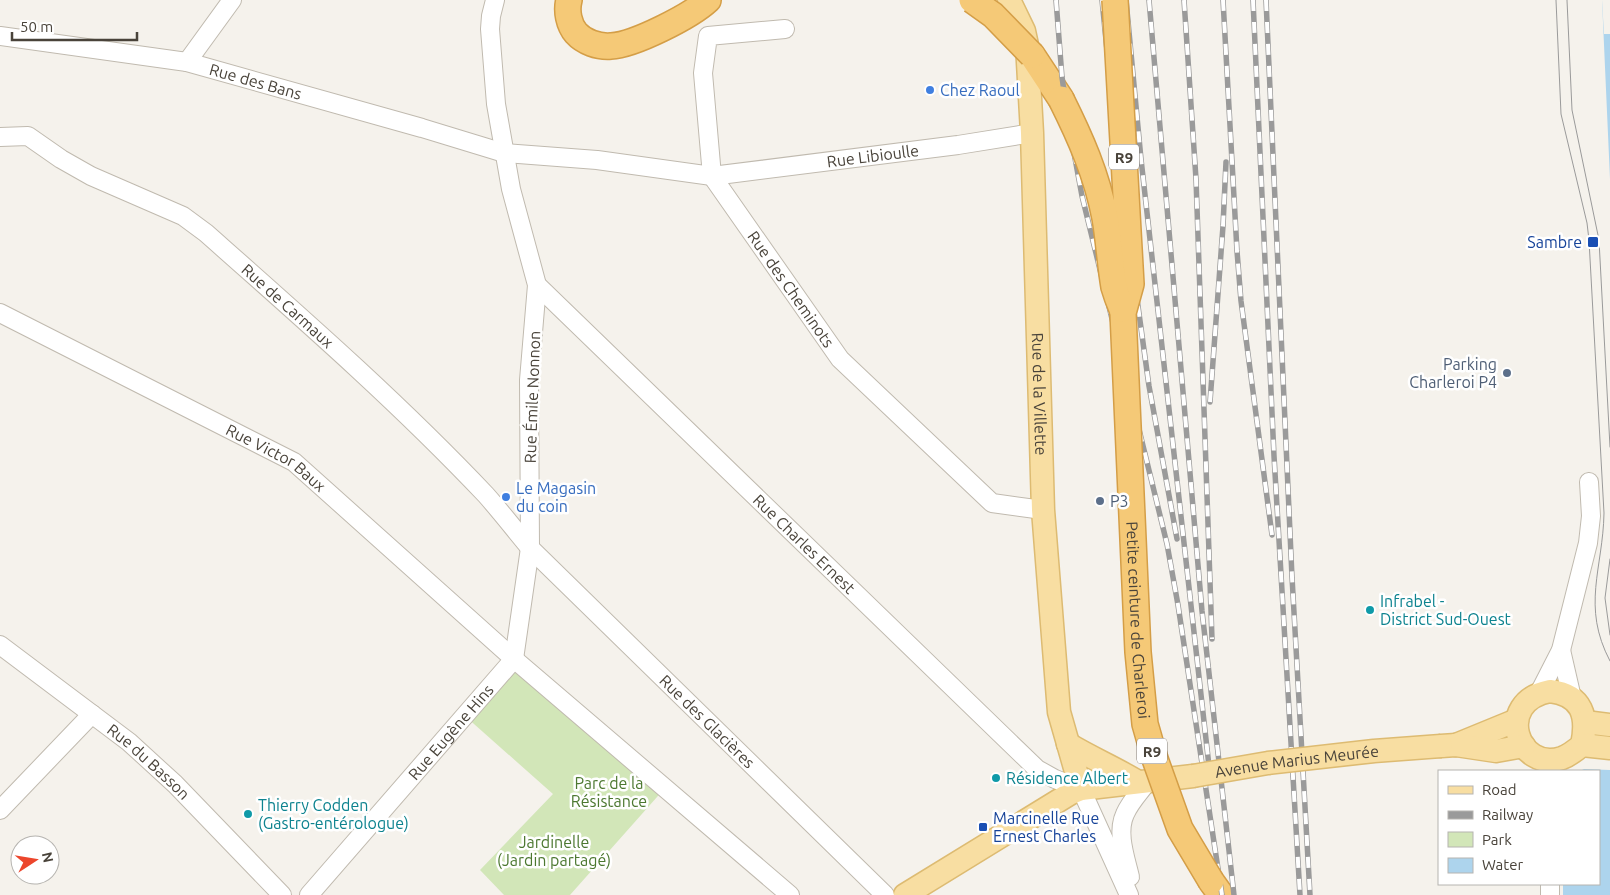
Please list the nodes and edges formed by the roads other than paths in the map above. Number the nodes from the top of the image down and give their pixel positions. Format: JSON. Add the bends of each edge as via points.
{"nodes":[{"id":1,"x":232,"y":0,"type":"edge"},
{"id":2,"x":495,"y":0,"type":"edge"},
{"id":3,"x":568,"y":0,"type":"edge"},
{"id":4,"x":708,"y":0,"type":"edge"},
{"id":5,"x":972,"y":0,"type":"edge"},
{"id":6,"x":1009,"y":0,"type":"edge"},
{"id":7,"x":1115,"y":0,"type":"edge"},
{"id":8,"x":785,"y":29,"type":"dead end"},
{"id":9,"x":0,"y":36,"type":"edge"},
{"id":10,"x":186,"y":62,"type":"junction"},
{"id":11,"x":1032,"y":134,"type":"junction"},
{"id":12,"x":0,"y":137,"type":"edge"},
{"id":13,"x":504,"y":153,"type":"junction"},
{"id":14,"x":712,"y":176,"type":"junction"},
{"id":15,"x":537,"y":285,"type":"junction"},
{"id":16,"x":0,"y":312,"type":"edge"},
{"id":17,"x":1123,"y":313,"type":"junction"},
{"id":18,"x":1589,"y":482,"type":"dead end"},
{"id":19,"x":1043,"y":510,"type":"junction"},
{"id":20,"x":530,"y":548,"type":"junction"},
{"id":21,"x":0,"y":645,"type":"edge"},
{"id":22,"x":1561,"y":650,"type":"junction"},
{"id":23,"x":514,"y":659,"type":"junction"},
{"id":24,"x":1539,"y":693,"type":"junction"},
{"id":25,"x":1579,"y":709,"type":"junction"},
{"id":26,"x":92,"y":714,"type":"junction"},
{"id":27,"x":1517,"y":720,"type":"junction"},
{"id":28,"x":1610,"y":725,"type":"edge"},
{"id":29,"x":1068,"y":744,"type":"junction"},
{"id":30,"x":1449,"y":745,"type":"junction"},
{"id":31,"x":1524,"y":746,"type":"junction"},
{"id":32,"x":1610,"y":748,"type":"edge"},
{"id":33,"x":1564,"y":757,"type":"edge"},
{"id":34,"x":1143,"y":782,"type":"junction"},
{"id":35,"x":1081,"y":789,"type":"junction"},
{"id":36,"x":0,"y":810,"type":"edge"},
{"id":37,"x":1215,"y":890,"type":"edge"},
{"id":38,"x":282,"y":895,"type":"edge"},
{"id":39,"x":309,"y":895,"type":"edge"},
{"id":40,"x":790,"y":895,"type":"edge"},
{"id":41,"x":885,"y":895,"type":"edge"},
{"id":42,"x":905,"y":895,"type":"edge"},
{"id":43,"x":1129,"y":895,"type":"edge"},
{"id":44,"x":1134,"y":895,"type":"edge"}],
"edges":[{"from":1,"to":10,"type":"street"},
{"from":2,"to":13,"type":"street","via":[[490,29]]},
{"from":3,"to":4,"type":"highway","via":[[568,14],[574,31],[590,43],[611,46],[624,44],[666,25]]},
{"from":5,"to":17,"type":"highway","bridge":true,"via":[[993,15],[1032,55],[1078,132],[1099,191],[1114,288]]},
{"from":6,"to":11,"type":"main road","name":"Rue de la Villette","via":[[1024,30],[1027,45]]},
{"from":7,"to":17,"type":"highway","name":"Petite ceinture de Charleroi","number":"R9","bridge":true,"via":[[1131,284]]},
{"from":8,"to":14,"type":"street","via":[[708,36],[703,73]]},
{"from":9,"to":10,"type":"street","name":"Rue des Bans"},
{"from":10,"to":13,"type":"street","name":"Rue des Bans"},
{"from":11,"to":14,"type":"street","name":"Rue Libioulle"},
{"from":11,"to":19,"type":"main road","name":"Rue de la Villette"},
{"from":12,"to":20,"type":"street","name":"Rue de Carmaux","via":[[28,136],[91,176],[183,216],[206,233],[354,365],[487,497]]},
{"from":13,"to":14,"type":"street","via":[[597,160]]},
{"from":13,"to":15,"type":"street"},
{"from":14,"to":19,"type":"street","name":"Rue des Cheminots","via":[[840,359],[992,503]]},
{"from":15,"to":20,"type":"street","name":"Rue Émile Nonnon","via":[[529,380]]},
{"from":15,"to":35,"type":"street","name":"Rue Charles Ernest","via":[[1037,768]]},
{"from":16,"to":23,"type":"street","name":"Rue Victor Baux","via":[[294,462]]},
{"from":17,"to":37,"type":"highway","name":"Petite ceinture de Charleroi","number":"R9","bridge":true,"via":[[1136,626],[1146,724],[1163,785],[1180,829]]},
{"from":18,"to":22,"type":"street","via":[[1591,516],[1588,543]]},
{"from":19,"to":29,"type":"main road","name":"Rue de la Villette","via":[[1059,712]]},
{"from":20,"to":23,"type":"street","name":"Rue Émile Nonnon"},
{"from":20,"to":41,"type":"street","name":"Rue des Glacières"},
{"from":21,"to":26,"type":"street","name":"Rue du Basson"},
{"from":22,"to":24,"type":"street"},
{"from":22,"to":25,"type":"street"},
{"from":23,"to":39,"type":"street","name":"Rue Eugène Hins"},
{"from":23,"to":40,"type":"street","name":"Rue Victor Baux"},
{"from":24,"to":25,"type":"main road","via":[[1562,692]]},
{"from":24,"to":27,"type":"main road","via":[[1521,708]]},
{"from":25,"to":28,"type":"main road"},
{"from":25,"to":33,"type":"main road"},
{"from":26,"to":36,"type":"street"},
{"from":26,"to":38,"type":"street","name":"Rue du Basson","via":[[175,784]]},
{"from":27,"to":30,"type":"main road","name":"Avenue Marius Meurée"},
{"from":27,"to":31,"type":"main road","via":[[1517,731]]},
{"from":29,"to":34,"type":"main road"},
{"from":29,"to":35,"type":"main road","name":"Rue de la Villette"},
{"from":30,"to":31,"type":"main road","name":"Avenue Marius Meurée","via":[[1496,751]]},
{"from":30,"to":34,"type":"main road","name":"Avenue Marius Meurée","bridge":true,"via":[[1268,763]]},
{"from":31,"to":33,"type":"main road","via":[[1538,757]]},
{"from":32,"to":33,"type":"main road"},
{"from":34,"to":35,"type":"main road","name":"Avenue Marius Meurée"},
{"from":34,"to":44,"type":"street","via":[[1123,820],[1122,839]]},
{"from":35,"to":42,"type":"main road","name":"Avenue Marius Meurée"},
{"from":35,"to":43,"type":"street"}]}
